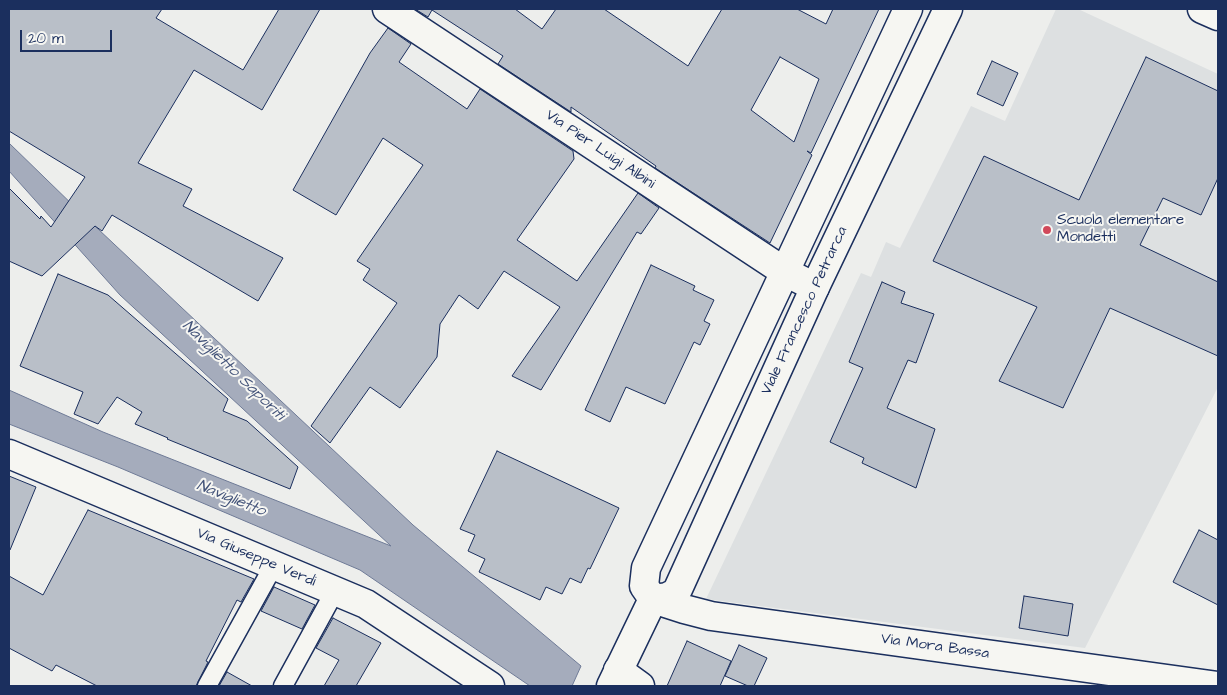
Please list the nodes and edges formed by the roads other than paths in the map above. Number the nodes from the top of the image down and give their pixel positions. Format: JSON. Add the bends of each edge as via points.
{"nodes":[{"id":1,"x":387,"y":9,"type":"edge"},
{"id":2,"x":908,"y":9,"type":"edge"},
{"id":3,"x":948,"y":9,"type":"edge"},
{"id":4,"x":1202,"y":9,"type":"edge"},
{"id":5,"x":1218,"y":16,"type":"edge"},
{"id":6,"x":785,"y":272,"type":"junction"},
{"id":7,"x":815,"y":287,"type":"junction"},
{"id":8,"x":9,"y":454,"type":"edge"},
{"id":9,"x":274,"y":565,"type":"junction"},
{"id":10,"x":335,"y":591,"type":"junction"},
{"id":11,"x":653,"y":599,"type":"junction"},
{"id":12,"x":614,"y":680,"type":"edge"},
{"id":13,"x":208,"y":686,"type":"edge"},
{"id":14,"x":283,"y":686,"type":"edge"},
{"id":15,"x":490,"y":686,"type":"edge"},
{"id":16,"x":640,"y":686,"type":"edge"},
{"id":17,"x":1218,"y":686,"type":"edge"}],
"edges":[{"from":1,"to":6,"type":"street","name":"Via Pier Luigi Albini"},
{"from":2,"to":6,"type":"street"},
{"from":3,"to":7,"type":"street","name":"Viale Francesco Petrarca"},
{"from":4,"to":5,"type":"street"},
{"from":6,"to":7,"type":"street","name":"Via Pier Luigi Albini"},
{"from":6,"to":11,"type":"street","via":[[646,568],[644,586]]},
{"from":7,"to":11,"type":"street","name":"Viale Francesco Petrarca","via":[[678,589],[667,597]]},
{"from":8,"to":9,"type":"street","name":"Via Giuseppe Verdi"},
{"from":9,"to":10,"type":"street","name":"Via Giuseppe Verdi"},
{"from":9,"to":13,"type":"lane"},
{"from":10,"to":14,"type":"lane"},
{"from":10,"to":15,"type":"street","name":"Via Giuseppe Verdi","via":[[366,604]]},
{"from":11,"to":12,"type":"street"},
{"from":11,"to":17,"type":"street","name":"Via Mora Bassa","via":[[711,616]]},
{"from":12,"to":16,"type":"street"}]}
